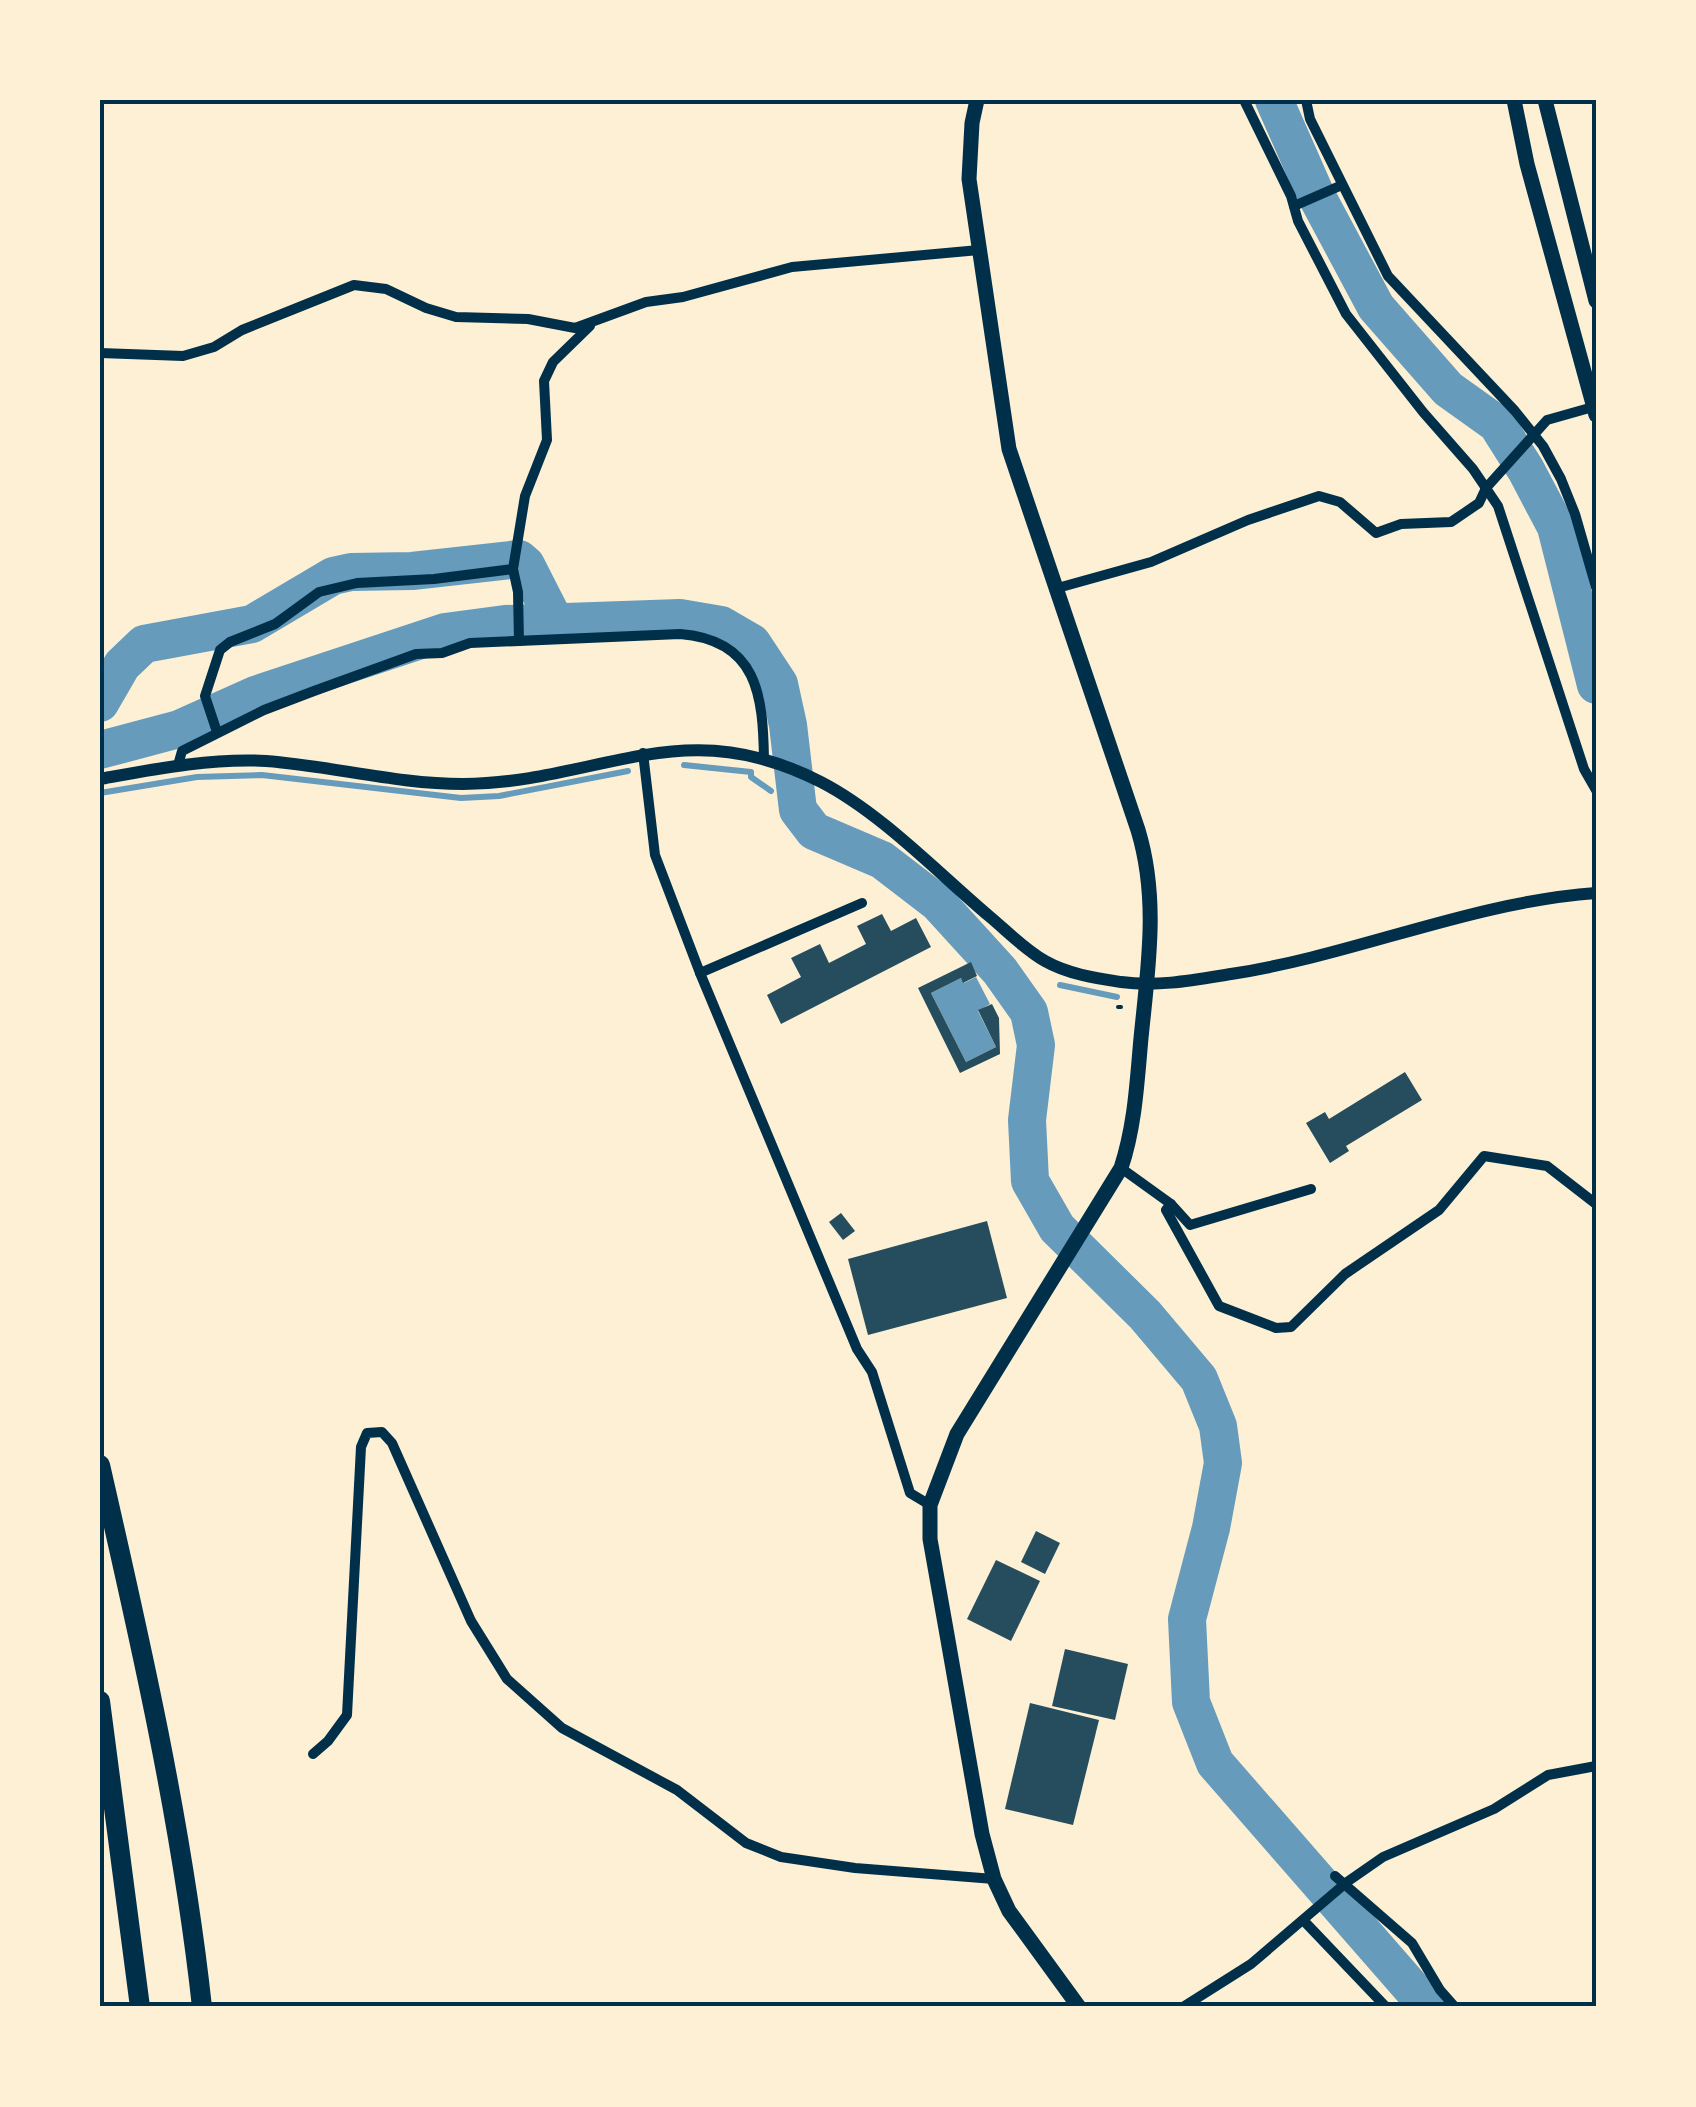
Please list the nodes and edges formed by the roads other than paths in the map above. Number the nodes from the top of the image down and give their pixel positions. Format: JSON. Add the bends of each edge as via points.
{"nodes":[{"id":1,"x":977,"y":100,"type":"edge"},
{"id":2,"x":1244,"y":100,"type":"edge"},
{"id":3,"x":1306,"y":100,"type":"edge"},
{"id":4,"x":1514,"y":100,"type":"edge"},
{"id":5,"x":1546,"y":100,"type":"edge"},
{"id":6,"x":1340,"y":185,"type":"junction"},
{"id":7,"x":1295,"y":205,"type":"junction"},
{"id":8,"x":979,"y":250,"type":"junction"},
{"id":9,"x":1596,"y":301,"type":"edge"},
{"id":10,"x":591,"y":325,"type":"junction"},
{"id":11,"x":100,"y":353,"type":"edge"},
{"id":12,"x":1595,"y":411,"type":"edge"},
{"id":13,"x":1532,"y":438,"type":"junction"},
{"id":14,"x":1488,"y":485,"type":"junction"},
{"id":15,"x":513,"y":568,"type":"junction"},
{"id":16,"x":1596,"y":587,"type":"edge"},
{"id":17,"x":1054,"y":589,"type":"junction"},
{"id":18,"x":519,"y":637,"type":"junction"},
{"id":19,"x":216,"y":729,"type":"junction"},
{"id":20,"x":644,"y":753,"type":"junction"},
{"id":21,"x":767,"y":760,"type":"junction"},
{"id":22,"x":178,"y":766,"type":"junction"},
{"id":23,"x":100,"y":779,"type":"edge"},
{"id":24,"x":1596,"y":790,"type":"edge"},
{"id":25,"x":1596,"y":894,"type":"edge"},
{"id":26,"x":862,"y":903,"type":"dead end"},
{"id":27,"x":700,"y":972,"type":"junction"},
{"id":28,"x":1146,"y":985,"type":"junction"},
{"id":29,"x":1121,"y":1168,"type":"junction"},
{"id":30,"x":1311,"y":1189,"type":"dead end"},
{"id":31,"x":1171,"y":1204,"type":"junction"},
{"id":32,"x":1596,"y":1204,"type":"edge"},
{"id":33,"x":100,"y":1465,"type":"edge"},
{"id":34,"x":930,"y":1505,"type":"junction"},
{"id":35,"x":100,"y":1701,"type":"edge"},
{"id":36,"x":312,"y":1754,"type":"dead end"},
{"id":37,"x":1596,"y":1766,"type":"edge"},
{"id":38,"x":994,"y":1878,"type":"junction"},
{"id":39,"x":1340,"y":1883,"type":"junction"},
{"id":40,"x":1307,"y":1918,"type":"junction"},
{"id":41,"x":140,"y":2007,"type":"edge"},
{"id":42,"x":202,"y":2007,"type":"edge"},
{"id":43,"x":1080,"y":2007,"type":"edge"},
{"id":44,"x":1183,"y":2007,"type":"edge"},
{"id":45,"x":1386,"y":2007,"type":"edge"},
{"id":46,"x":1455,"y":2007,"type":"edge"}],
"edges":[{"from":1,"to":8,"type":"main road","via":[[969,179]]},
{"from":2,"to":7,"type":"street"},
{"from":3,"to":6,"type":"street"},
{"from":4,"to":12,"type":"main road"},
{"from":5,"to":9,"type":"main road"},
{"from":6,"to":7,"type":"street"},
{"from":6,"to":13,"type":"street","via":[[1388,276]]},
{"from":7,"to":14,"type":"street","via":[[1346,314]]},
{"from":8,"to":10,"type":"street","via":[[798,266],[646,302]]},
{"from":8,"to":17,"type":"main road","via":[[1009,449]]},
{"from":10,"to":11,"type":"street","via":[[456,317],[354,284],[183,356]]},
{"from":10,"to":15,"type":"street","via":[[544,381],[547,440],[524,500]]},
{"from":12,"to":13,"type":"street","via":[[1547,420]]},
{"from":13,"to":14,"type":"street"},
{"from":13,"to":16,"type":"street","via":[[1561,479]]},
{"from":14,"to":17,"type":"street","via":[[1479,504],[1451,522],[1376,532],[1340,502],[1319,496],[1151,562]]},
{"from":14,"to":24,"type":"street"},
{"from":15,"to":18,"type":"street"},
{"from":15,"to":19,"type":"street","via":[[357,582],[319,592],[275,624],[224,646],[205,698]]},
{"from":17,"to":28,"type":"main road","via":[[1146,857]]},
{"from":18,"to":19,"type":"street","via":[[416,654]]},
{"from":18,"to":21,"type":"street","via":[[680,634],[710,640],[738,657],[757,684]]},
{"from":19,"to":22,"type":"street","via":[[182,750]]},
{"from":20,"to":21,"type":"street","via":[[713,750]]},
{"from":20,"to":22,"type":"street","via":[[461,784],[263,761]]},
{"from":20,"to":27,"type":"street","via":[[655,855]]},
{"from":21,"to":28,"type":"street","via":[[836,791],[871,816],[1045,961]]},
{"from":22,"to":23,"type":"street"},
{"from":25,"to":28,"type":"street","via":[[1514,903],[1284,966]]},
{"from":26,"to":27,"type":"street"},
{"from":27,"to":34,"type":"street","via":[[856,1349],[872,1372],[910,1493]]},
{"from":28,"to":29,"type":"main road","via":[[1134,1118]]},
{"from":29,"to":31,"type":"street"},
{"from":29,"to":34,"type":"main road","via":[[957,1434]]},
{"from":30,"to":31,"type":"street","via":[[1190,1225]]},
{"from":31,"to":32,"type":"street","via":[[1166,1210],[1219,1306],[1276,1328],[1290,1327],[1346,1274],[1439,1210],[1484,1156],[1547,1166]]},
{"from":33,"to":42,"type":"highway","via":[[154,1701]]},
{"from":34,"to":38,"type":"main road","via":[[930,1539]]},
{"from":35,"to":41,"type":"highway"},
{"from":36,"to":38,"type":"street","via":[[347,1715],[360,1447],[367,1432],[382,1432],[471,1621],[507,1679],[562,1728],[677,1790],[746,1843],[781,1857]]},
{"from":37,"to":39,"type":"street","via":[[1548,1775],[1494,1809]]},
{"from":38,"to":43,"type":"main road","via":[[1009,1911]]},
{"from":39,"to":40,"type":"street"},
{"from":39,"to":46,"type":"street","via":[[1412,1942]]},
{"from":40,"to":44,"type":"street"},
{"from":40,"to":45,"type":"street"}]}
